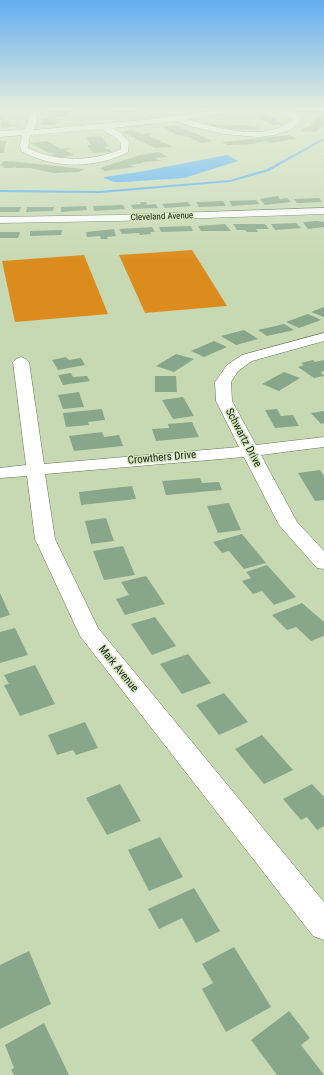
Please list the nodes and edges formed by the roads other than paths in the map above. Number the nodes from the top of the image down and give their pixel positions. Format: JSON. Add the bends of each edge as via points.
{"nodes":[{"id":1,"x":55,"y":160,"type":"edge"},
{"id":2,"x":88,"y":160,"type":"edge"},
{"id":3,"x":324,"y":211,"type":"edge"},
{"id":4,"x":0,"y":220,"type":"edge"},
{"id":5,"x":324,"y":337,"type":"edge"},
{"id":6,"x":21,"y":362,"type":"dead end"},
{"id":7,"x":324,"y":442,"type":"edge"},
{"id":8,"x":251,"y":451,"type":"junction"},
{"id":9,"x":34,"y":470,"type":"junction"},
{"id":10,"x":0,"y":473,"type":"edge"},
{"id":11,"x":324,"y":563,"type":"edge"},
{"id":12,"x":324,"y":926,"type":"edge"}],
"edges":[{"from":1,"to":2,"type":"street"},
{"from":3,"to":4,"type":"street","name":"Cleveland Avenue"},
{"from":5,"to":8,"type":"street","name":"Schwartz Drive","via":[[247,358],[232,368],[224,382],[224,401]]},
{"from":6,"to":9,"type":"street","name":"Mark Avenue"},
{"from":7,"to":8,"type":"street","name":"Crowthers Drive"},
{"from":8,"to":9,"type":"street","name":"Crowthers Drive"},
{"from":8,"to":11,"type":"street","name":"Schwartz Drive","via":[[289,525]]},
{"from":9,"to":10,"type":"street","name":"Crowthers Drive"},
{"from":9,"to":12,"type":"street","name":"Mark Avenue","via":[[45,539],[88,631]]}]}
